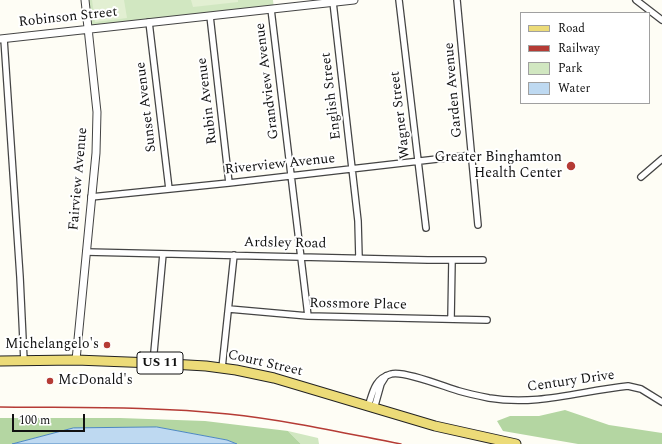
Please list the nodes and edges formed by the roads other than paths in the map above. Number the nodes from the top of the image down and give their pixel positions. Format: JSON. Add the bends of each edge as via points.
{"nodes":[{"id":1,"x":85,"y":0,"type":"edge"},
{"id":2,"x":354,"y":0,"type":"edge"},
{"id":3,"x":399,"y":0,"type":"edge"},
{"id":4,"x":457,"y":0,"type":"edge"},
{"id":5,"x":636,"y":0,"type":"edge"},
{"id":6,"x":333,"y":2,"type":"junction"},
{"id":7,"x":271,"y":9,"type":"junction"},
{"id":8,"x":210,"y":16,"type":"junction"},
{"id":9,"x":662,"y":20,"type":"edge"},
{"id":10,"x":149,"y":22,"type":"junction"},
{"id":11,"x":88,"y":29,"type":"junction"},
{"id":12,"x":2,"y":39,"type":"edge"},
{"id":13,"x":472,"y":155,"type":"junction"},
{"id":14,"x":662,"y":159,"type":"edge"},
{"id":15,"x":418,"y":161,"type":"junction"},
{"id":16,"x":352,"y":169,"type":"junction"},
{"id":17,"x":290,"y":175,"type":"junction"},
{"id":18,"x":641,"y":177,"type":"dead end"},
{"id":19,"x":229,"y":183,"type":"junction"},
{"id":20,"x":168,"y":190,"type":"junction"},
{"id":21,"x":91,"y":197,"type":"junction"},
{"id":22,"x":478,"y":225,"type":"dead end"},
{"id":23,"x":426,"y":228,"type":"dead end"},
{"id":24,"x":86,"y":252,"type":"junction"},
{"id":25,"x":163,"y":254,"type":"junction"},
{"id":26,"x":234,"y":255,"type":"junction"},
{"id":27,"x":300,"y":256,"type":"junction"},
{"id":28,"x":359,"y":258,"type":"junction"},
{"id":29,"x":452,"y":260,"type":"junction"},
{"id":30,"x":483,"y":260,"type":"dead end"},
{"id":31,"x":229,"y":309,"type":"junction"},
{"id":32,"x":308,"y":316,"type":"junction"},
{"id":33,"x":451,"y":319,"type":"junction"},
{"id":34,"x":487,"y":320,"type":"dead end"},
{"id":35,"x":76,"y":360,"type":"junction"},
{"id":36,"x":0,"y":361,"type":"edge"},
{"id":37,"x":24,"y":361,"type":"junction"},
{"id":38,"x":153,"y":363,"type":"junction"},
{"id":39,"x":222,"y":368,"type":"junction"},
{"id":40,"x":662,"y":402,"type":"edge"},
{"id":41,"x":371,"y":408,"type":"junction"},
{"id":42,"x":516,"y":444,"type":"edge"}],
"edges":[{"from":1,"to":11,"type":"street","name":"Fairview Avenue"},
{"from":2,"to":6,"type":"street","name":"Robinson Street"},
{"from":3,"to":15,"type":"street","name":"Wagner Street"},
{"from":4,"to":13,"type":"street","name":"Garden Avenue"},
{"from":5,"to":9,"type":"street"},
{"from":6,"to":7,"type":"street","name":"Robinson Street"},
{"from":6,"to":16,"type":"street","name":"English Street"},
{"from":7,"to":8,"type":"street","name":"Robinson Street"},
{"from":7,"to":17,"type":"street","name":"Grandview Avenue"},
{"from":8,"to":10,"type":"street","name":"Robinson Street"},
{"from":8,"to":19,"type":"street","name":"Rubin Avenue"},
{"from":10,"to":11,"type":"street","name":"Robinson Street"},
{"from":10,"to":20,"type":"street","name":"Sunset Avenue"},
{"from":11,"to":12,"type":"street","name":"Robinson Street"},
{"from":11,"to":21,"type":"street","name":"Fairview Avenue","via":[[97,128]]},
{"from":12,"to":37,"type":"street"},
{"from":13,"to":15,"type":"street","name":"Riverview Avenue"},
{"from":13,"to":22,"type":"street","name":"Garden Avenue"},
{"from":14,"to":18,"type":"street"},
{"from":15,"to":16,"type":"street","name":"Riverview Avenue"},
{"from":15,"to":23,"type":"street","name":"Wagner Street"},
{"from":16,"to":17,"type":"street","name":"Riverview Avenue"},
{"from":16,"to":28,"type":"street","name":"English Street"},
{"from":17,"to":19,"type":"street","name":"Riverview Avenue"},
{"from":17,"to":27,"type":"street","name":"Grandview Avenue"},
{"from":19,"to":20,"type":"street","name":"Riverview Avenue"},
{"from":20,"to":21,"type":"street","name":"Riverview Avenue"},
{"from":21,"to":24,"type":"street","name":"Fairview Avenue"},
{"from":24,"to":25,"type":"street","name":"Ardsley Road"},
{"from":24,"to":35,"type":"street","name":"Fairview Avenue"},
{"from":25,"to":26,"type":"street","name":"Ardsley Road"},
{"from":25,"to":38,"type":"street"},
{"from":26,"to":27,"type":"street","name":"Ardsley Road"},
{"from":26,"to":31,"type":"street"},
{"from":27,"to":28,"type":"street","name":"Ardsley Road"},
{"from":27,"to":32,"type":"street","name":"Grandview Avenue"},
{"from":28,"to":29,"type":"street","name":"Ardsley Road"},
{"from":29,"to":30,"type":"street","name":"Ardsley Road"},
{"from":29,"to":33,"type":"street"},
{"from":31,"to":32,"type":"street","name":"Rossmore Place"},
{"from":31,"to":39,"type":"street"},
{"from":32,"to":33,"type":"street","name":"Rossmore Place"},
{"from":33,"to":34,"type":"street","name":"Rossmore Place"},
{"from":35,"to":37,"type":"main road","name":"Court Street","number":"US 11"},
{"from":35,"to":38,"type":"main road","name":"Court Street","number":"US 11"},
{"from":36,"to":37,"type":"main road","name":"Court Street","number":"US 11"},
{"from":38,"to":39,"type":"main road","name":"Court Street","number":"US 11"},
{"from":39,"to":41,"type":"main road","name":"Court Street","number":"US 11","via":[[274,378]]},
{"from":40,"to":41,"type":"street","name":"Century Drive","via":[[641,389],[628,386],[527,401],[501,399],[471,394],[392,373],[377,382]]},
{"from":41,"to":42,"type":"main road","name":"Court Street","number":"US 11","via":[[451,430]]}]}
